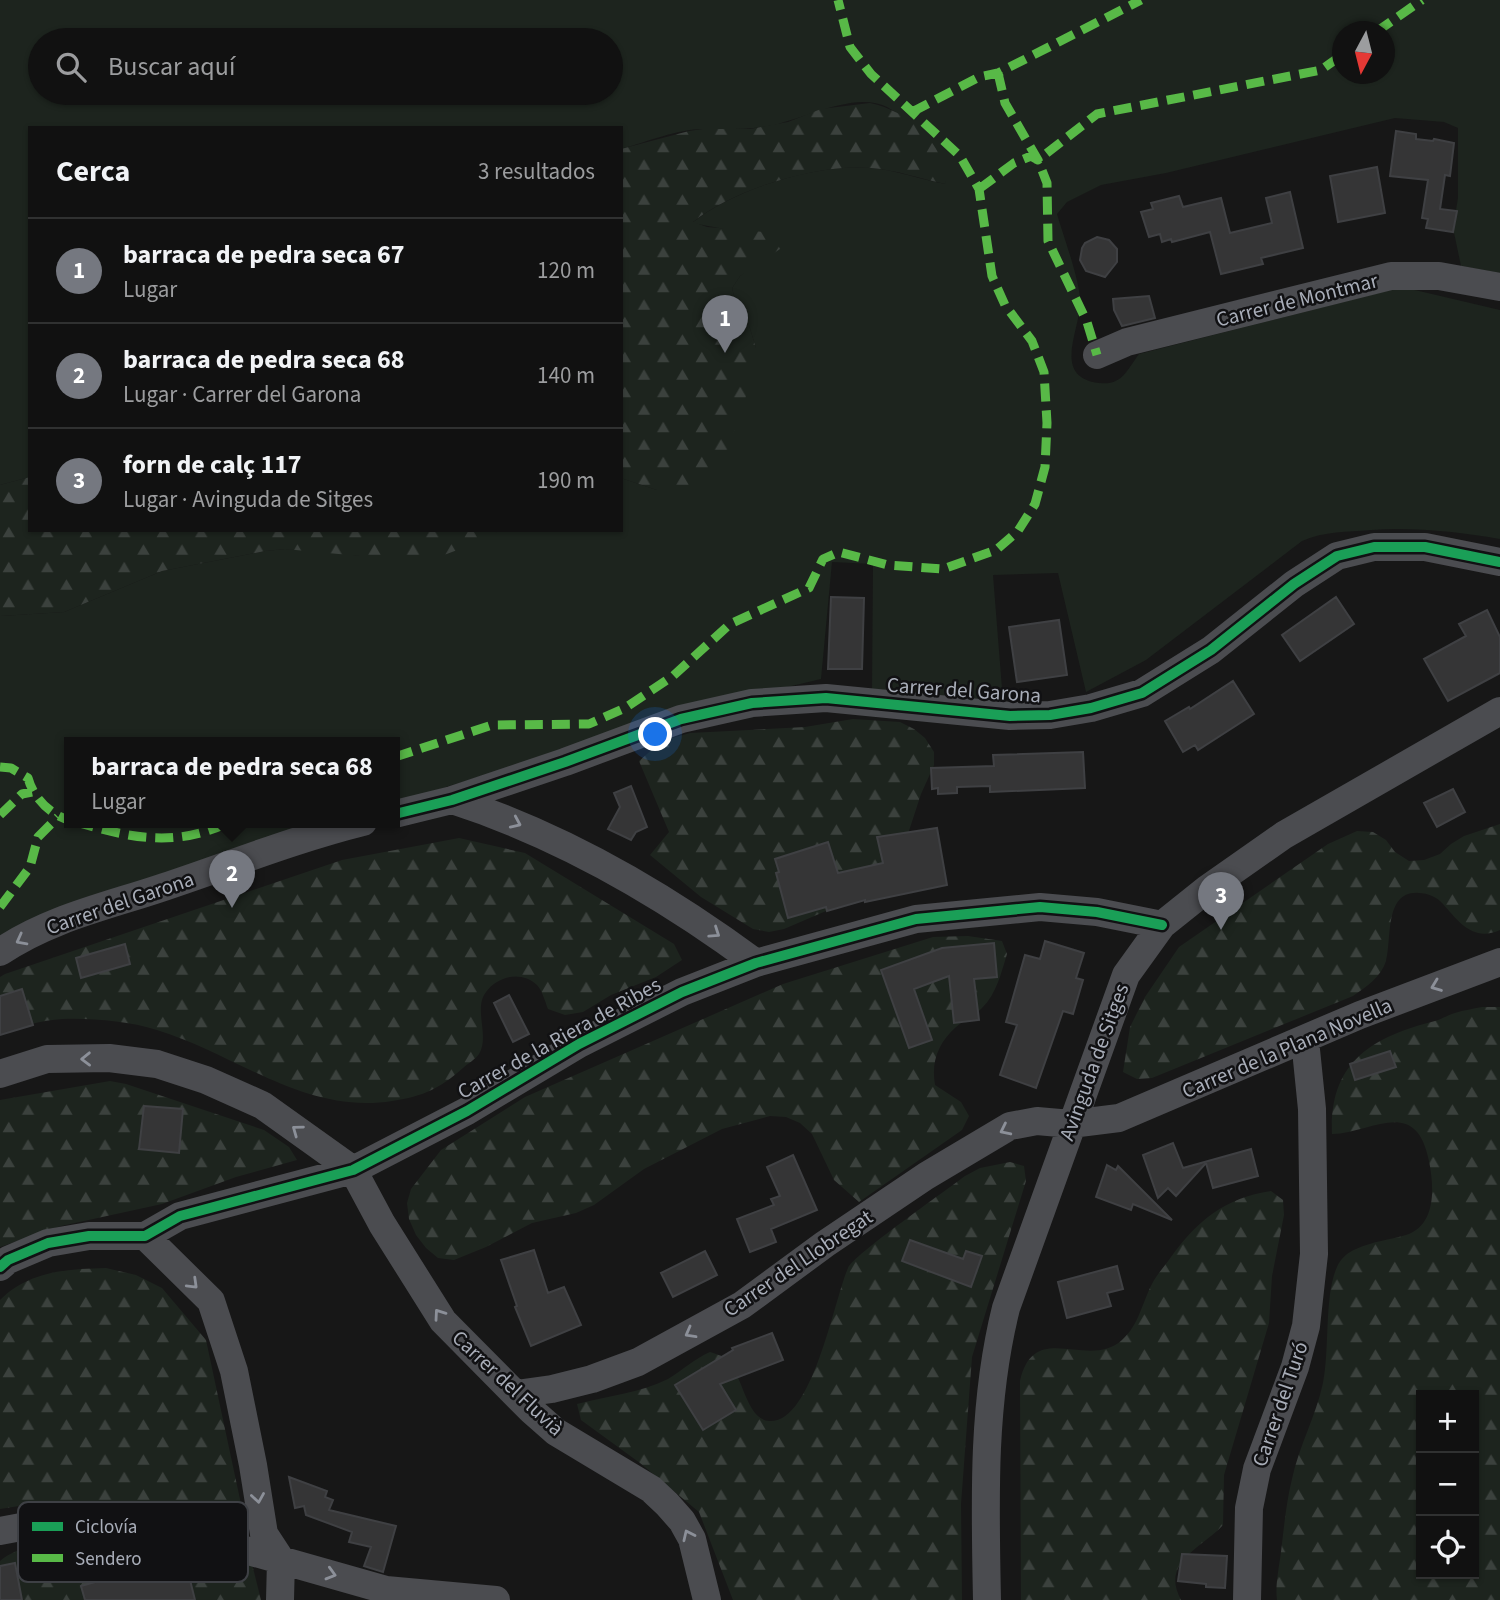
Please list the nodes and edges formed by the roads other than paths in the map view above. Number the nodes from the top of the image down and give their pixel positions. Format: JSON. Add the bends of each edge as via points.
{"nodes":[{"id":1,"x":1500,"y":287,"type":"edge"},
{"id":2,"x":1097,"y":355,"type":"dead end"},
{"id":3,"x":1500,"y":562,"type":"edge"},
{"id":4,"x":1500,"y":711,"type":"edge"},
{"id":5,"x":452,"y":800,"type":"junction"},
{"id":6,"x":400,"y":813,"type":"edge"},
{"id":7,"x":340,"y":828,"type":"edge"},
{"id":8,"x":1162,"y":925,"type":"junction"},
{"id":9,"x":0,"y":952,"type":"edge"},
{"id":10,"x":1500,"y":962,"type":"edge"},
{"id":11,"x":756,"y":963,"type":"junction"},
{"id":12,"x":1305,"y":1040,"type":"junction"},
{"id":13,"x":0,"y":1074,"type":"edge"},
{"id":14,"x":1071,"y":1124,"type":"junction"},
{"id":15,"x":353,"y":1170,"type":"junction"},
{"id":16,"x":145,"y":1236,"type":"junction"},
{"id":17,"x":0,"y":1267,"type":"edge"},
{"id":18,"x":516,"y":1394,"type":"junction"},
{"id":19,"x":18,"y":1528,"type":"edge"},
{"id":20,"x":0,"y":1531,"type":"edge"},
{"id":21,"x":248,"y":1551,"type":"edge"},
{"id":22,"x":281,"y":1560,"type":"junction"},
{"id":23,"x":280,"y":1600,"type":"edge"},
{"id":24,"x":496,"y":1600,"type":"edge"},
{"id":25,"x":707,"y":1600,"type":"edge"},
{"id":26,"x":987,"y":1600,"type":"edge"},
{"id":27,"x":1247,"y":1600,"type":"edge"}],
"edges":[{"from":1,"to":2,"type":"street","name":"Carrer de Montmar","via":[[1438,275],[1391,276],[1127,342]]},
{"from":3,"to":5,"type":"street","name":"Carrer del Garona","via":[[1425,547],[1374,548],[1336,556],[1211,650],[1142,693],[1091,708],[1010,716],[826,698],[752,704],[681,719]]},
{"from":4,"to":8,"type":"street","name":"Avinguda de Sitges","via":[[1284,835]]},
{"from":5,"to":6,"type":"street","name":"Carrer del Garona"},
{"from":5,"to":11,"type":"street","one_way":true,"via":[[513,822],[609,869]]},
{"from":7,"to":9,"type":"street","name":"Carrer del Garona","one_way":true,"via":[[60,919]]},
{"from":8,"to":11,"type":"street","name":"Carrer de la Riera de Ribes","via":[[1040,907],[916,919]]},
{"from":8,"to":14,"type":"street","name":"Avinguda de Sitges","via":[[1126,975]]},
{"from":10,"to":12,"type":"street","name":"Carrer de la Plana Novella","one_way":true},
{"from":11,"to":15,"type":"street","name":"Carrer de la Riera de Ribes","via":[[682,992],[579,1044],[467,1111]]},
{"from":12,"to":14,"type":"street","name":"Carrer de la Plana Novella","via":[[1119,1118]]},
{"from":12,"to":27,"type":"street","name":"Carrer del Turó","via":[[1312,1109],[1314,1254],[1306,1326],[1257,1469],[1249,1508]]},
{"from":15,"to":13,"type":"street","one_way":true,"via":[[262,1105],[157,1064],[109,1058],[47,1059]]},
{"from":14,"to":18,"type":"street","name":"Carrer del Llobregat","one_way":true,"via":[[1037,1121],[1010,1126],[926,1176],[742,1305],[638,1362],[592,1379]]},
{"from":14,"to":26,"type":"street","name":"Avinguda de Sitges","via":[[1006,1308],[996,1350],[986,1464]]},
{"from":15,"to":16,"type":"street","name":"Carrer de la Riera de Ribes","via":[[180,1216]]},
{"from":18,"to":15,"type":"street","name":"Carrer del Fluvià","one_way":true,"via":[[443,1321]]},
{"from":16,"to":17,"type":"street","via":[[89,1236],[48,1243]]},
{"from":16,"to":22,"type":"street","one_way":true,"via":[[211,1301],[234,1371],[264,1534]]},
{"from":25,"to":18,"type":"street","name":"Carrer del Fluvià","one_way":true,"via":[[692,1539],[667,1504],[651,1489],[556,1432]]},
{"from":19,"to":20,"type":"street"},
{"from":21,"to":22,"type":"street"},
{"from":22,"to":23,"type":"street"},
{"from":22,"to":24,"type":"street","one_way":true,"via":[[386,1590]]}]}
